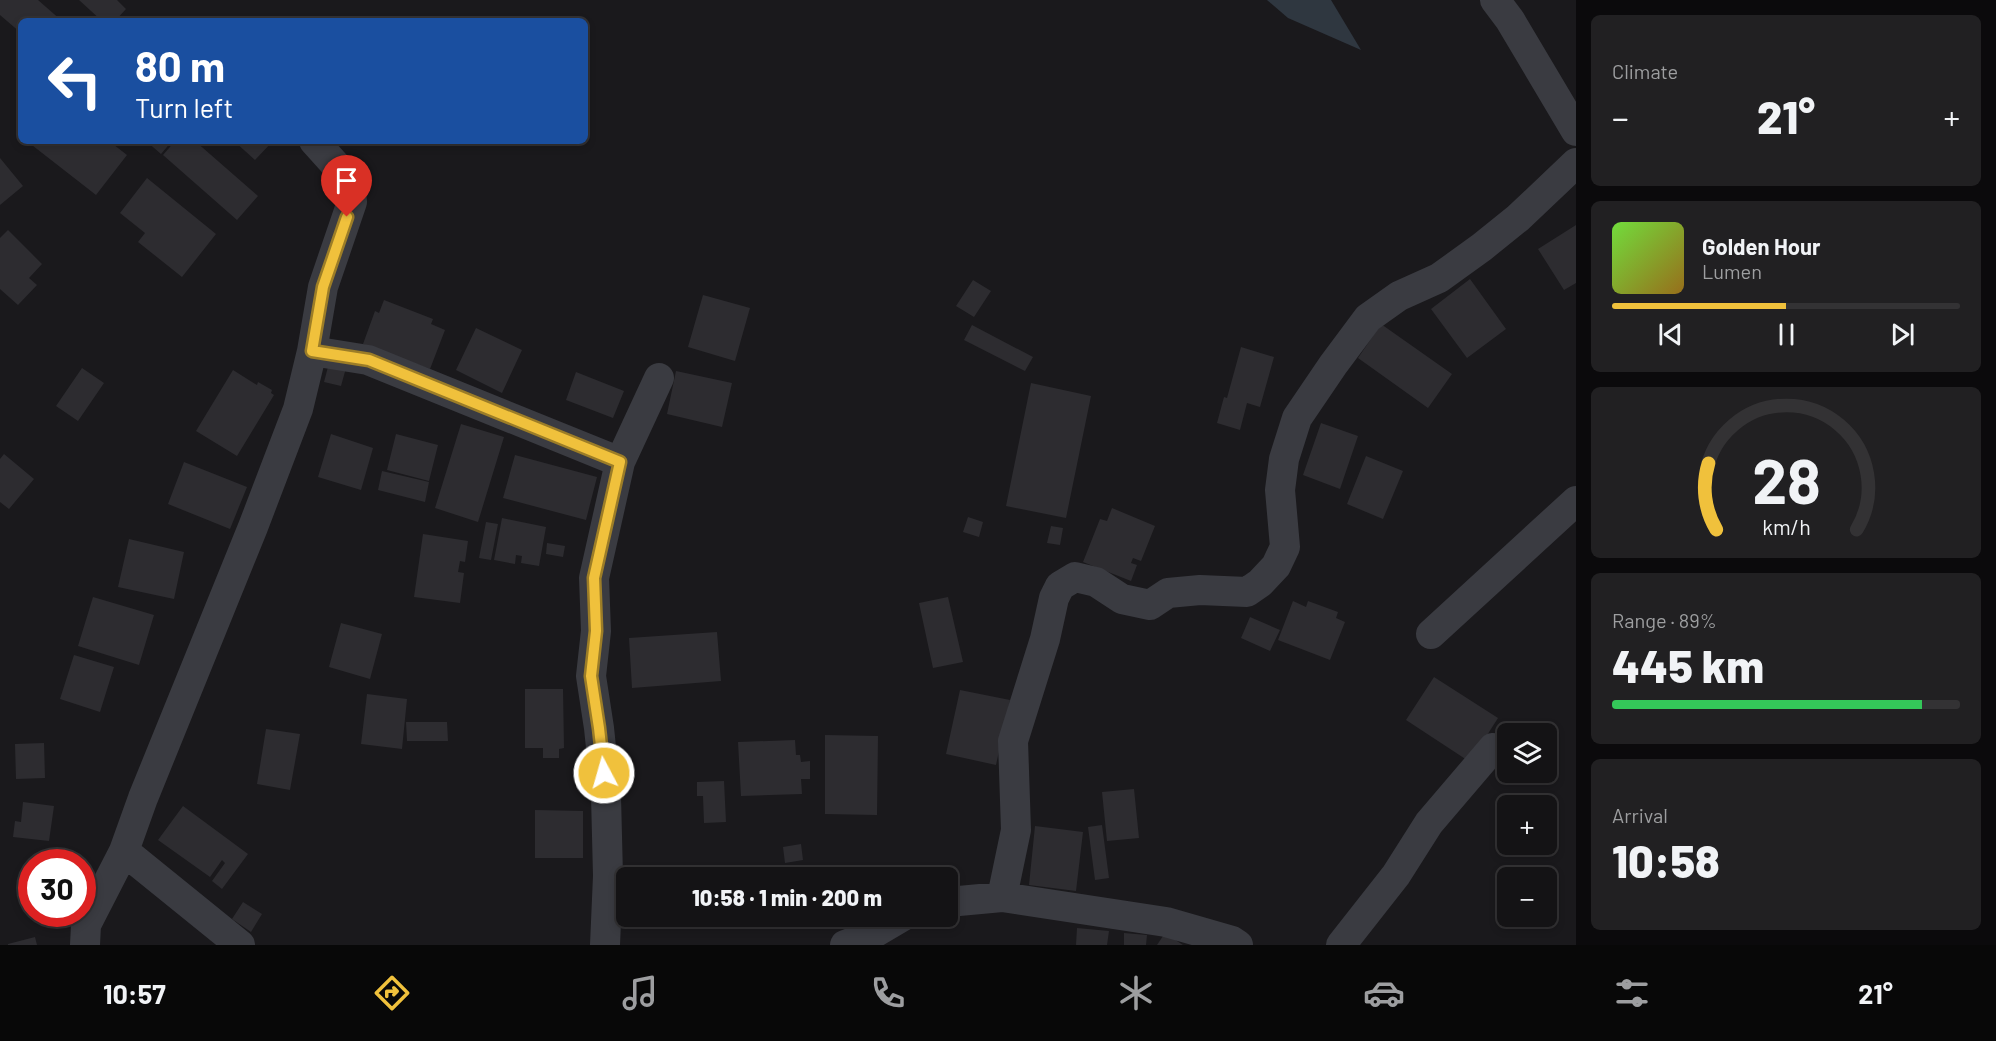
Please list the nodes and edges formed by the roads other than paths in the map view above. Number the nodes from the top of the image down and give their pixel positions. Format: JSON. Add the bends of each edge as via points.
{"nodes":[{"id":1,"x":1495,"y":0,"type":"edge"},
{"id":2,"x":1576,"y":131,"type":"edge"},
{"id":3,"x":317,"y":144,"type":"edge"},
{"id":4,"x":1576,"y":163,"type":"edge"},
{"id":5,"x":312,"y":351,"type":"junction"},
{"id":6,"x":659,"y":378,"type":"dead end"},
{"id":7,"x":620,"y":462,"type":"junction"},
{"id":8,"x":1576,"y":501,"type":"edge"},
{"id":9,"x":1431,"y":634,"type":"dead end"},
{"id":10,"x":1493,"y":748,"type":"dead end"},
{"id":11,"x":124,"y":851,"type":"junction"},
{"id":12,"x":1002,"y":897,"type":"junction"},
{"id":13,"x":958,"y":902,"type":"edge"},
{"id":14,"x":884,"y":927,"type":"edge"},
{"id":15,"x":85,"y":945,"type":"edge"},
{"id":16,"x":240,"y":945,"type":"edge"},
{"id":17,"x":605,"y":945,"type":"edge"},
{"id":18,"x":845,"y":945,"type":"edge"},
{"id":19,"x":1238,"y":945,"type":"edge"},
{"id":20,"x":1341,"y":945,"type":"edge"}],
"edges":[{"from":1,"to":2,"type":"street"},
{"from":3,"to":5,"type":"street","via":[[350,181],[352,202],[323,287]]},
{"from":4,"to":12,"type":"street","via":[[1482,247],[1439,278],[1399,296],[1368,318],[1333,364],[1297,418],[1284,459],[1280,490],[1285,548],[1276,566],[1260,583],[1247,592],[1168,593],[1150,606],[1122,599],[1096,582],[1075,577],[1060,586],[1013,741],[1016,830]]},
{"from":5,"to":7,"type":"street","via":[[369,360]]},
{"from":5,"to":11,"type":"street","via":[[298,409]]},
{"from":6,"to":7,"type":"street"},
{"from":7,"to":17,"type":"street","via":[[594,578],[596,631],[591,676],[606,796]]},
{"from":8,"to":9,"type":"street"},
{"from":10,"to":20,"type":"street","via":[[1429,823],[1396,875]]},
{"from":11,"to":15,"type":"street","via":[[86,925]]},
{"from":11,"to":16,"type":"street"},
{"from":12,"to":13,"type":"street"},
{"from":12,"to":19,"type":"street","via":[[1166,922]]},
{"from":14,"to":18,"type":"street"}]}
